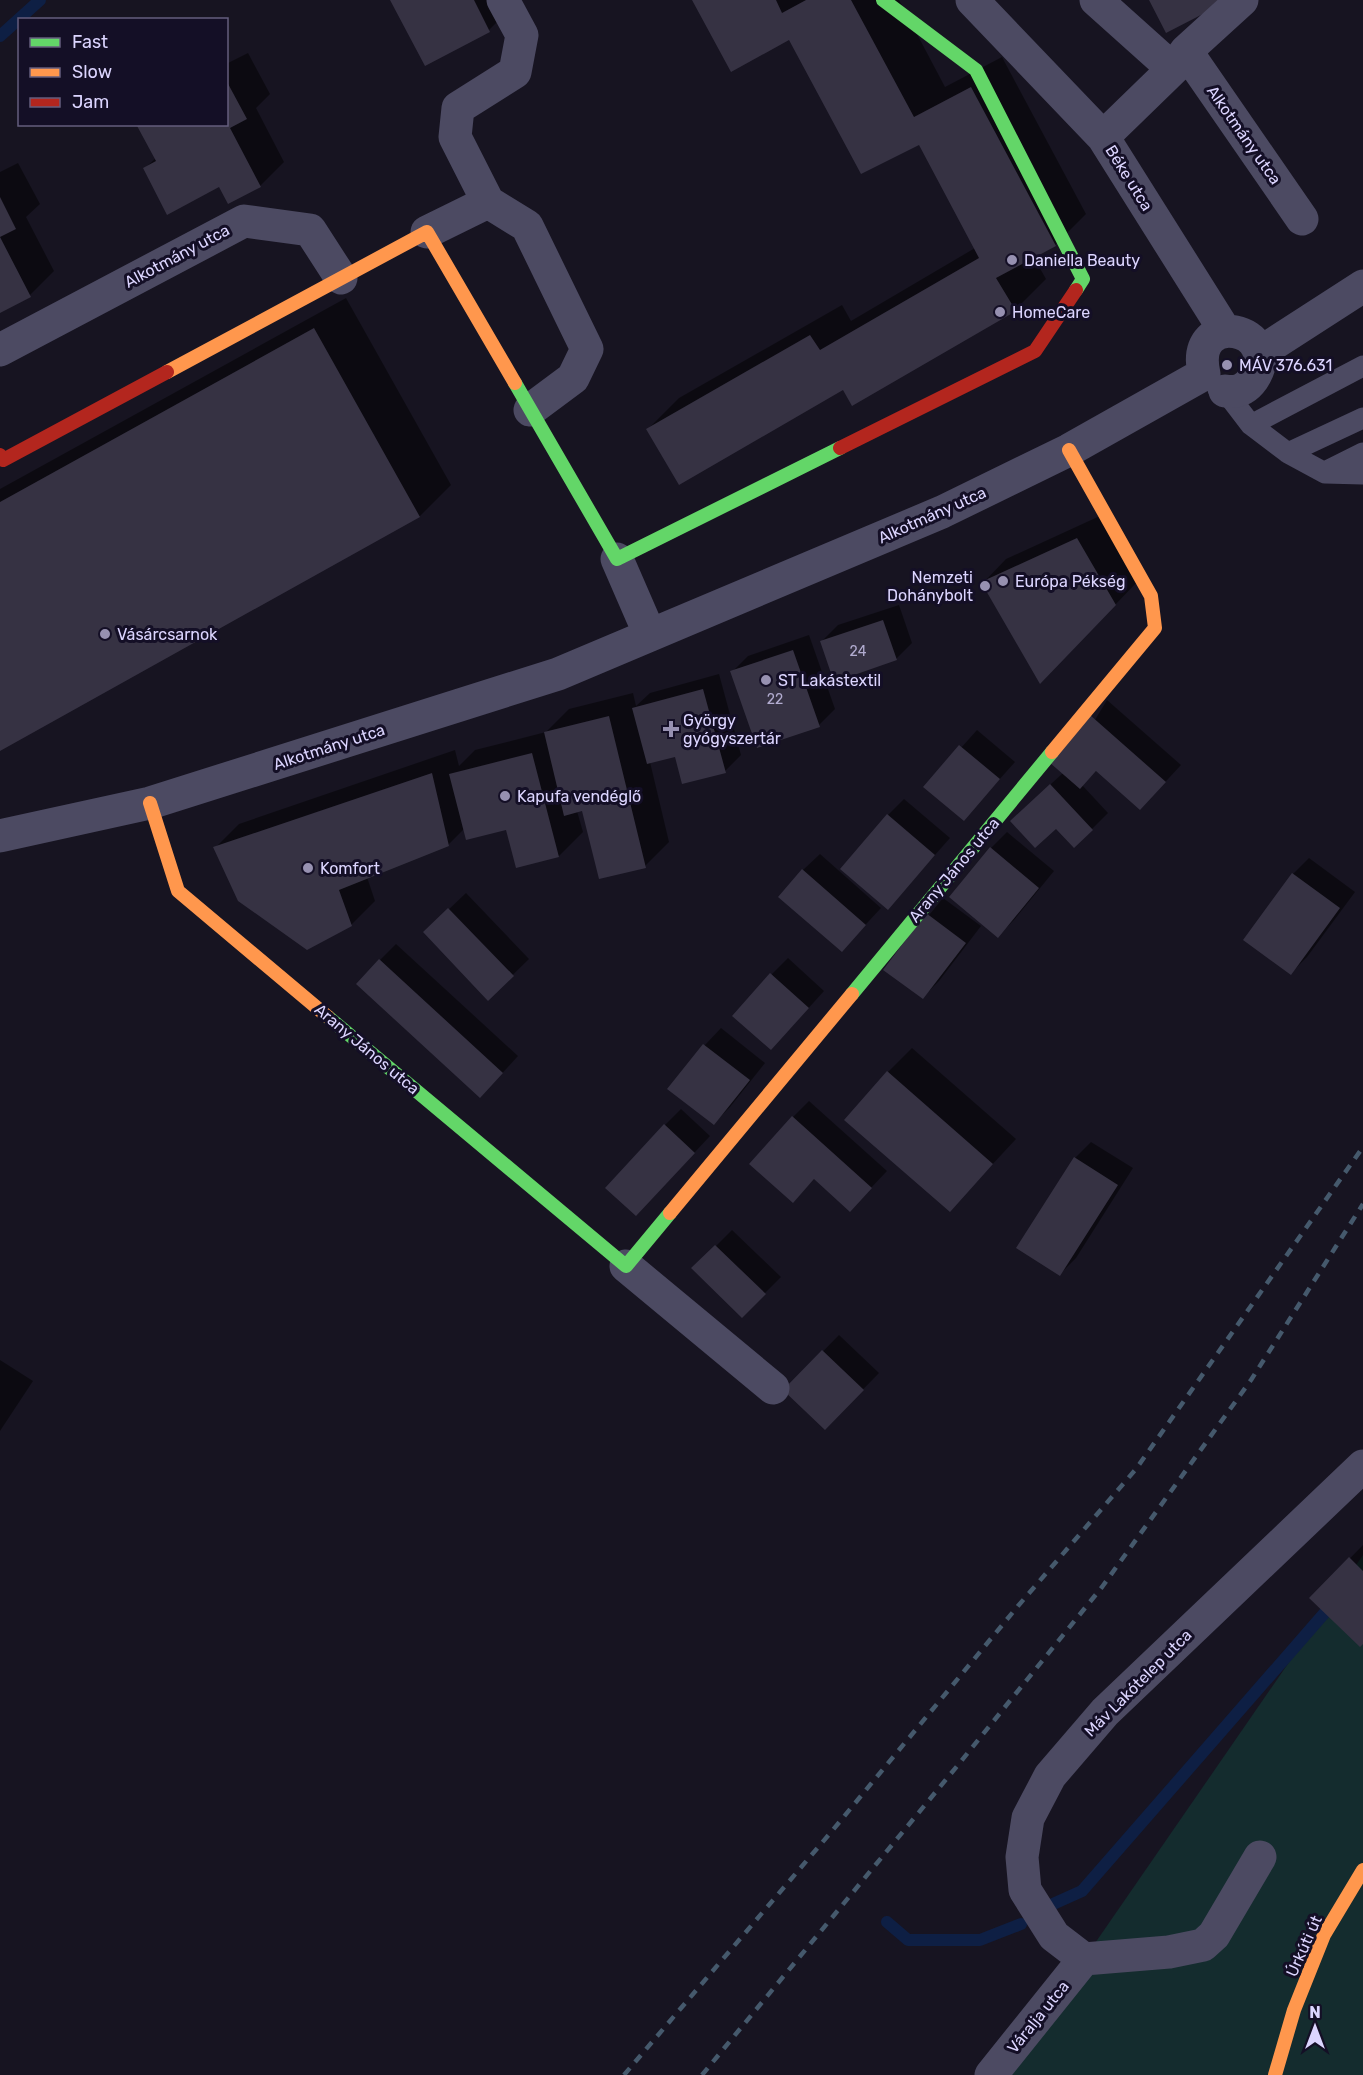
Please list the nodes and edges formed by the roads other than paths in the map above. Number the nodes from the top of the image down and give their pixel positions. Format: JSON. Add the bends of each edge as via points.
{"nodes":[{"id":1,"x":503,"y":0,"type":"edge"},
{"id":2,"x":883,"y":0,"type":"edge"},
{"id":3,"x":972,"y":0,"type":"edge"},
{"id":4,"x":1096,"y":0,"type":"edge"},
{"id":5,"x":1242,"y":0,"type":"edge"},
{"id":6,"x":1012,"y":42,"type":"junction"},
{"id":7,"x":1179,"y":60,"type":"junction"},
{"id":8,"x":976,"y":70,"type":"junction"},
{"id":9,"x":1103,"y":137,"type":"junction"},
{"id":10,"x":488,"y":202,"type":"junction"},
{"id":11,"x":1302,"y":219,"type":"dead end"},
{"id":12,"x":427,"y":232,"type":"junction"},
{"id":13,"x":341,"y":278,"type":"junction"},
{"id":14,"x":1363,"y":286,"type":"edge"},
{"id":15,"x":1226,"y":331,"type":"junction"},
{"id":16,"x":0,"y":350,"type":"edge"},
{"id":17,"x":1260,"y":352,"type":"junction"},
{"id":18,"x":1363,"y":366,"type":"edge"},
{"id":19,"x":1215,"y":383,"type":"junction"},
{"id":20,"x":530,"y":410,"type":"junction"},
{"id":21,"x":1363,"y":418,"type":"edge"},
{"id":22,"x":1251,"y":424,"type":"junction"},
{"id":23,"x":1069,"y":450,"type":"junction"},
{"id":24,"x":1288,"y":453,"type":"junction"},
{"id":25,"x":1363,"y":453,"type":"edge"},
{"id":26,"x":0,"y":455,"type":"edge"},
{"id":27,"x":1325,"y":473,"type":"junction"},
{"id":28,"x":1363,"y":474,"type":"edge"},
{"id":29,"x":617,"y":559,"type":"junction"},
{"id":30,"x":650,"y":635,"type":"junction"},
{"id":31,"x":150,"y":803,"type":"junction"},
{"id":32,"x":0,"y":836,"type":"edge"},
{"id":33,"x":626,"y":1266,"type":"junction"},
{"id":34,"x":773,"y":1388,"type":"dead end"},
{"id":35,"x":1363,"y":1466,"type":"edge"},
{"id":36,"x":1260,"y":1857,"type":"dead end"},
{"id":37,"x":1363,"y":1870,"type":"edge"},
{"id":38,"x":1084,"y":1959,"type":"junction"},
{"id":39,"x":991,"y":2075,"type":"edge"},
{"id":40,"x":1275,"y":2075,"type":"edge"}],
"edges":[{"from":1,"to":10,"type":"street","via":[[522,35],[515,72],[458,108],[455,137]]},
{"from":2,"to":8,"type":"street"},
{"from":3,"to":6,"type":"street","name":"Béke utca"},
{"from":4,"to":7,"type":"street","name":"Alkotmány utca"},
{"from":5,"to":7,"type":"street"},
{"from":6,"to":8,"type":"street"},
{"from":6,"to":9,"type":"street","name":"Béke utca"},
{"from":7,"to":9,"type":"street"},
{"from":7,"to":11,"type":"street","name":"Alkotmány utca"},
{"from":8,"to":29,"type":"street","via":[[1083,279],[1035,351]]},
{"from":9,"to":15,"type":"street","name":"Béke utca"},
{"from":10,"to":12,"type":"street"},
{"from":10,"to":20,"type":"street","via":[[527,226],[587,348],[573,378]]},
{"from":12,"to":13,"type":"street"},
{"from":12,"to":20,"type":"street"},
{"from":13,"to":16,"type":"street","name":"Alkotmány utca","via":[[310,230],[244,220]]},
{"from":13,"to":26,"type":"street","via":[[3,460]]},
{"from":14,"to":17,"type":"street"},
{"from":15,"to":17,"type":"street","via":[[1249,338]]},
{"from":15,"to":19,"type":"street","via":[[1206,344],[1202,364]]},
{"from":17,"to":19,"type":"street","via":[[1257,373],[1243,389],[1234,393]]},
{"from":18,"to":22,"type":"lane"},
{"from":19,"to":22,"type":"lane"},
{"from":19,"to":23,"type":"street","name":"Alkotmány utca"},
{"from":20,"to":29,"type":"street"},
{"from":21,"to":24,"type":"lane"},
{"from":22,"to":24,"type":"lane"},
{"from":23,"to":30,"type":"street","name":"Alkotmány utca","via":[[942,512]]},
{"from":23,"to":33,"type":"street","name":"Arany János utca","via":[[1151,596],[1155,628]]},
{"from":24,"to":27,"type":"lane"},
{"from":25,"to":27,"type":"lane"},
{"from":27,"to":28,"type":"lane"},
{"from":29,"to":30,"type":"street"},
{"from":30,"to":31,"type":"street","name":"Alkotmány utca","via":[[558,674]]},
{"from":31,"to":32,"type":"street","name":"Alkotmány utca"},
{"from":31,"to":33,"type":"street","name":"Arany János utca","via":[[178,891]]},
{"from":33,"to":34,"type":"street","name":"Arany János utca"},
{"from":35,"to":38,"type":"street","name":"Máv Lakótelep utca","via":[[1105,1712],[1050,1776],[1028,1818],[1022,1857],[1025,1890],[1054,1936]]},
{"from":36,"to":38,"type":"street","via":[[1214,1935],[1203,1944],[1169,1952]]},
{"from":37,"to":40,"type":"street","name":"Úrkúti út","via":[[1324,1935],[1294,2010]]},
{"from":38,"to":39,"type":"street","name":"Váralja utca"}]}
